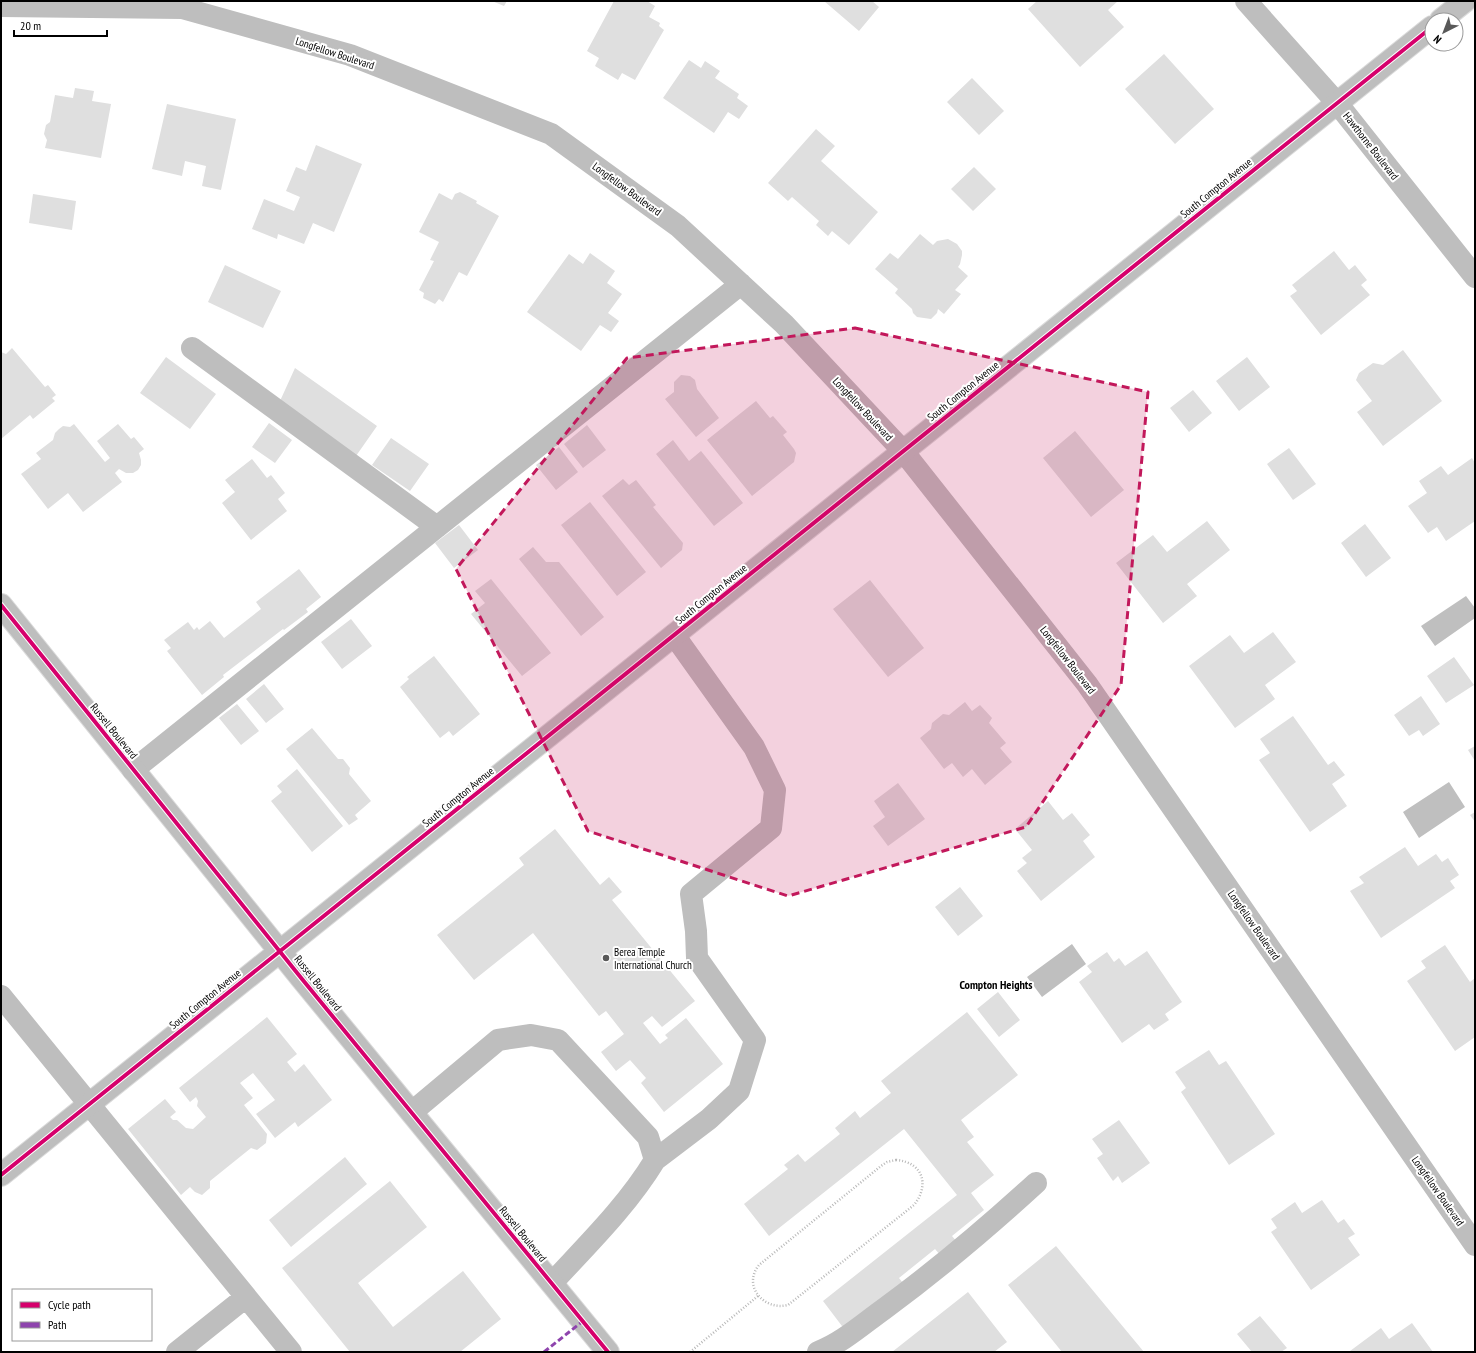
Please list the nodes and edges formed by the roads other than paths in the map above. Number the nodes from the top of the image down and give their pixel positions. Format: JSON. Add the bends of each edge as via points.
{"nodes":[{"id":1,"x":1246,"y":1,"type":"edge"},
{"id":2,"x":1465,"y":1,"type":"edge"},
{"id":3,"x":1,"y":6,"type":"edge"},
{"id":4,"x":1451,"y":12,"type":"edge"},
{"id":5,"x":1424,"y":33,"type":"edge"},
{"id":6,"x":1338,"y":103,"type":"junction"},
{"id":7,"x":1475,"y":277,"type":"edge"},
{"id":8,"x":741,"y":284,"type":"junction"},
{"id":9,"x":192,"y":348,"type":"dead end"},
{"id":10,"x":903,"y":451,"type":"junction"},
{"id":11,"x":437,"y":527,"type":"junction"},
{"id":12,"x":1,"y":605,"type":"edge"},
{"id":13,"x":674,"y":635,"type":"junction"},
{"id":14,"x":133,"y":770,"type":"junction"},
{"id":15,"x":280,"y":951,"type":"junction"},
{"id":16,"x":1,"y":996,"type":"edge"},
{"id":17,"x":89,"y":1104,"type":"junction"},
{"id":18,"x":412,"y":1112,"type":"junction"},
{"id":19,"x":656,"y":1160,"type":"junction"},
{"id":20,"x":1,"y":1175,"type":"edge"},
{"id":21,"x":1036,"y":1183,"type":"dead end"},
{"id":22,"x":1475,"y":1245,"type":"edge"},
{"id":23,"x":552,"y":1283,"type":"junction"},
{"id":24,"x":246,"y":1297,"type":"junction"},
{"id":25,"x":176,"y":1352,"type":"edge"},
{"id":26,"x":291,"y":1352,"type":"edge"},
{"id":27,"x":608,"y":1352,"type":"edge"},
{"id":28,"x":818,"y":1352,"type":"edge"}],
"edges":[{"from":1,"to":6,"type":"main road","name":"Hawthorne Boulevard"},
{"from":2,"to":4,"type":"main road"},
{"from":3,"to":8,"type":"main road","name":"Longfellow Boulevard","via":[[182,8],[350,55],[551,134],[678,226]]},
{"from":5,"to":6,"type":"main road","name":"South Compton Avenue"},
{"from":6,"to":7,"type":"main road","name":"Hawthorne Boulevard"},
{"from":6,"to":10,"type":"main road","name":"South Compton Avenue"},
{"from":8,"to":10,"type":"main road","name":"Longfellow Boulevard","via":[[784,324]]},
{"from":8,"to":11,"type":"main road"},
{"from":9,"to":11,"type":"main road"},
{"from":10,"to":13,"type":"main road","name":"South Compton Avenue"},
{"from":10,"to":22,"type":"main road","name":"Longfellow Boulevard","via":[[1087,684]]},
{"from":11,"to":14,"type":"main road"},
{"from":12,"to":14,"type":"main road","name":"Russell Boulevard"},
{"from":13,"to":15,"type":"main road","name":"South Compton Avenue"},
{"from":13,"to":19,"type":"main road","via":[[754,747],[775,790],[771,828],[691,894],[697,958],[755,1040],[739,1091],[709,1119]]},
{"from":14,"to":15,"type":"main road","name":"Russell Boulevard"},
{"from":15,"to":17,"type":"main road","name":"South Compton Avenue"},
{"from":15,"to":18,"type":"main road","name":"Russell Boulevard"},
{"from":16,"to":17,"type":"main road"},
{"from":17,"to":20,"type":"main road","name":"South Compton Avenue"},
{"from":17,"to":24,"type":"main road"},
{"from":18,"to":19,"type":"main road","via":[[498,1040],[531,1035],[558,1040],[648,1137]]},
{"from":18,"to":23,"type":"main road","name":"Russell Boulevard"},
{"from":19,"to":23,"type":"main road","via":[[632,1193]]},
{"from":21,"to":28,"type":"main road","via":[[1002,1215],[907,1292],[856,1330]]},
{"from":23,"to":27,"type":"main road","name":"Russell Boulevard"},
{"from":24,"to":25,"type":"main road"},
{"from":24,"to":26,"type":"main road"}]}
